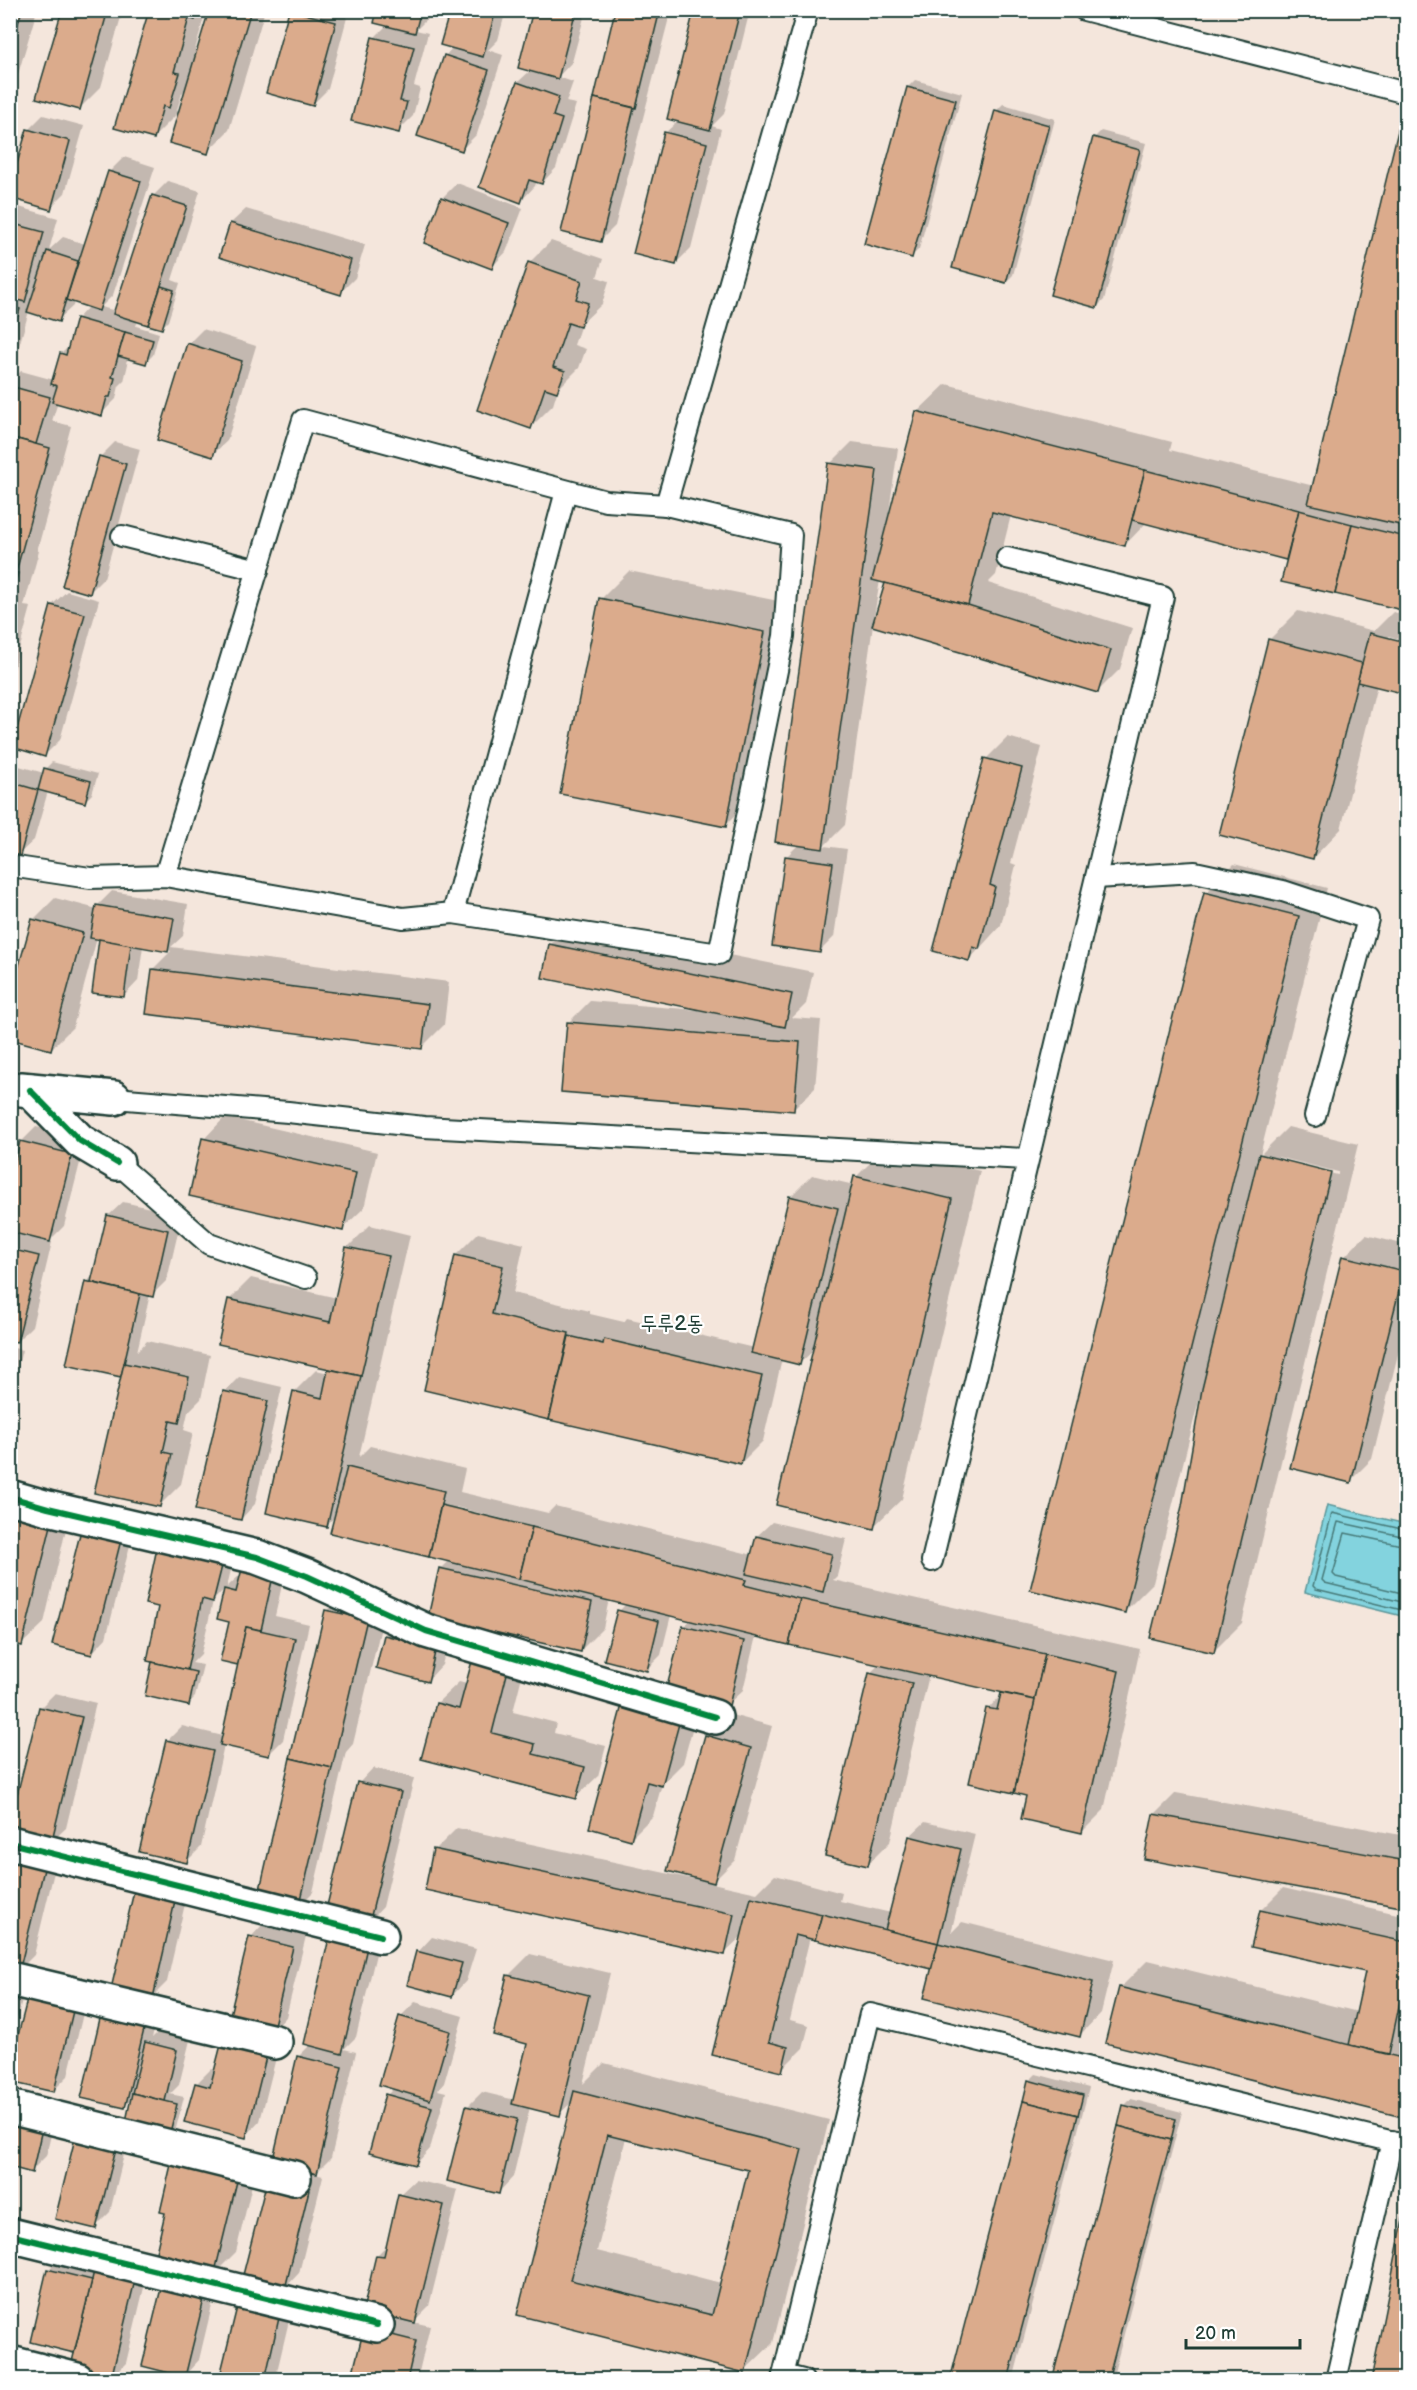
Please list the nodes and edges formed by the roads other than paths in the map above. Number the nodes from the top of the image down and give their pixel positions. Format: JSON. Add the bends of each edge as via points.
{"nodes":[{"id":1,"x":808,"y":10,"type":"edge"},
{"id":2,"x":1084,"y":10,"type":"edge"},
{"id":3,"x":1407,"y":93,"type":"edge"},
{"id":4,"x":566,"y":491,"type":"junction"},
{"id":5,"x":666,"y":505,"type":"junction"},
{"id":6,"x":122,"y":536,"type":"dead end"},
{"id":7,"x":1007,"y":558,"type":"dead end"},
{"id":8,"x":258,"y":570,"type":"junction"},
{"id":9,"x":10,"y":866,"type":"edge"},
{"id":10,"x":165,"y":876,"type":"junction"},
{"id":11,"x":1096,"y":878,"type":"junction"},
{"id":12,"x":453,"y":913,"type":"junction"},
{"id":13,"x":20,"y":1089,"type":"edge"},
{"id":14,"x":114,"y":1098,"type":"joint"},
{"id":15,"x":1315,"y":1116,"type":"dead end"},
{"id":16,"x":1028,"y":1159,"type":"junction"},
{"id":17,"x":117,"y":1163,"type":"joint"},
{"id":18,"x":306,"y":1278,"type":"dead end"},
{"id":19,"x":10,"y":1497,"type":"edge"},
{"id":20,"x":932,"y":1561,"type":"dead end"},
{"id":21,"x":715,"y":1717,"type":"dead end"},
{"id":22,"x":10,"y":1843,"type":"edge"},
{"id":23,"x":381,"y":1936,"type":"dead end"},
{"id":24,"x":10,"y":1979,"type":"edge"},
{"id":25,"x":275,"y":2042,"type":"dead end"},
{"id":26,"x":10,"y":2107,"type":"edge"},
{"id":27,"x":1399,"y":2143,"type":"edge"},
{"id":28,"x":294,"y":2178,"type":"dead end"},
{"id":29,"x":10,"y":2235,"type":"edge"},
{"id":30,"x":377,"y":2325,"type":"dead end"},
{"id":31,"x":10,"y":2363,"type":"edge"},
{"id":32,"x":783,"y":2377,"type":"edge"},
{"id":33,"x":76,"y":2379,"type":"edge"},
{"id":34,"x":803,"y":2379,"type":"edge"},
{"id":35,"x":1336,"y":2379,"type":"edge"}],
"edges":[{"from":1,"to":5,"type":"lane"},
{"from":2,"to":3,"type":"lane"},
{"from":4,"to":5,"type":"lane","via":[[606,501]]},
{"from":4,"to":8,"type":"lane","via":[[303,420]]},
{"from":4,"to":12,"type":"lane"},
{"from":5,"to":12,"type":"lane","via":[[791,535],[784,636],[719,954]]},
{"from":6,"to":8,"type":"lane"},
{"from":7,"to":11,"type":"lane","via":[[1163,597]]},
{"from":8,"to":10,"type":"lane"},
{"from":9,"to":10,"type":"lane","via":[[90,878]]},
{"from":10,"to":12,"type":"lane","via":[[403,918]]},
{"from":11,"to":15,"type":"lane","via":[[1195,872],[1283,891],[1368,919]]},
{"from":11,"to":16,"type":"lane"},
{"from":13,"to":14,"type":"street"},
{"from":13,"to":17,"type":"street","via":[[80,1141]]},
{"from":14,"to":16,"type":"lane","via":[[424,1127]]},
{"from":16,"to":20,"type":"lane"},
{"from":17,"to":18,"type":"lane","via":[[210,1244]]},
{"from":19,"to":21,"type":"street","via":[[257,1557],[426,1631]]},
{"from":22,"to":23,"type":"street"},
{"from":24,"to":25,"type":"street"},
{"from":26,"to":28,"type":"street"},
{"from":27,"to":32,"type":"lane","via":[[870,2014]]},
{"from":27,"to":35,"type":"lane"},
{"from":29,"to":30,"type":"street"},
{"from":31,"to":33,"type":"street"},
{"from":32,"to":34,"type":"lane"}]}
